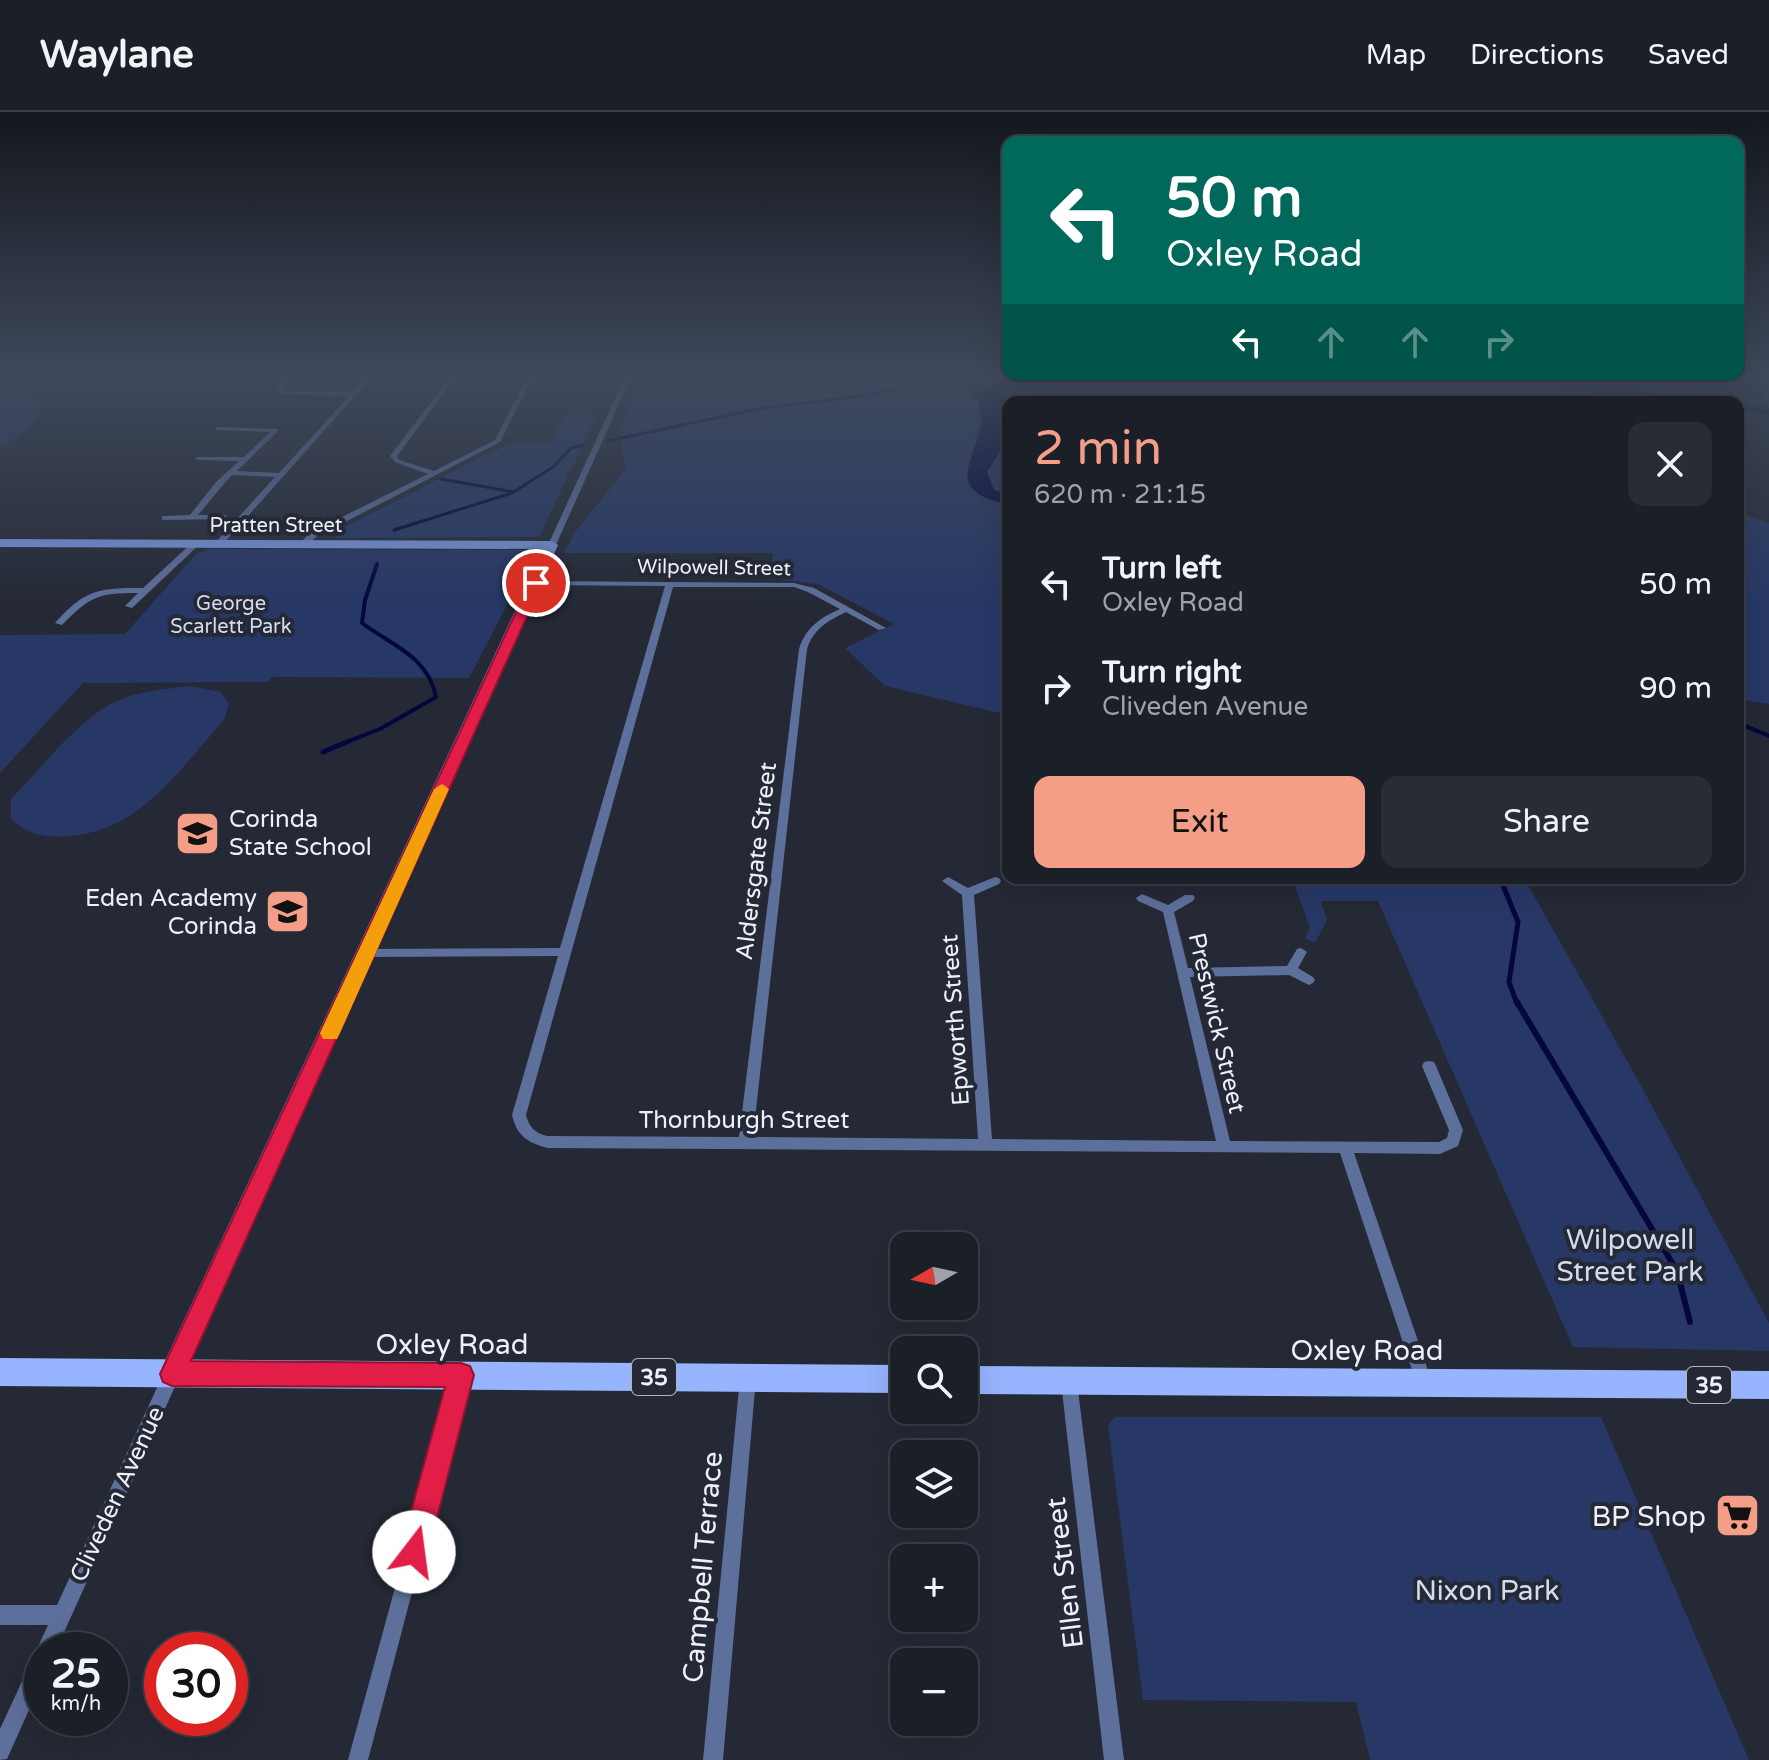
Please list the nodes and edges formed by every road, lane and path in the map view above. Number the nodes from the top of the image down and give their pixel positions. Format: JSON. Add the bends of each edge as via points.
{"nodes":[{"id":1,"x":251,"y":454,"type":"edge"},
{"id":2,"x":299,"y":454,"type":"edge"},
{"id":3,"x":395,"y":454,"type":"edge"},
{"id":4,"x":474,"y":454,"type":"edge"},
{"id":5,"x":593,"y":454,"type":"edge"},
{"id":6,"x":198,"y":458,"type":"dead end"},
{"id":7,"x":246,"y":459,"type":"junction"},
{"id":8,"x":230,"y":473,"type":"junction"},
{"id":9,"x":436,"y":474,"type":"junction"},
{"id":10,"x":280,"y":475,"type":"junction"},
{"id":11,"x":193,"y":517,"type":"junction"},
{"id":12,"x":223,"y":517,"type":"dead end"},
{"id":13,"x":165,"y":518,"type":"dead end"},
{"id":14,"x":0,"y":543,"type":"edge"},
{"id":15,"x":197,"y":543,"type":"junction"},
{"id":16,"x":219,"y":543,"type":"junction"},
{"id":17,"x":305,"y":543,"type":"junction"},
{"id":18,"x":552,"y":545,"type":"junction"},
{"id":19,"x":536,"y":583,"type":"junction"},
{"id":20,"x":670,"y":583,"type":"junction"},
{"id":21,"x":143,"y":591,"type":"junction"},
{"id":22,"x":129,"y":606,"type":"dead end"},
{"id":23,"x":847,"y":609,"type":"junction"},
{"id":24,"x":59,"y":623,"type":"dead end"},
{"id":25,"x":882,"y":628,"type":"dead end"},
{"id":26,"x":948,"y":881,"type":"dead end"},
{"id":27,"x":995,"y":881,"type":"dead end"},
{"id":28,"x":968,"y":893,"type":"junction"},
{"id":29,"x":1142,"y":898,"type":"dead end"},
{"id":30,"x":1189,"y":898,"type":"dead end"},
{"id":31,"x":1168,"y":910,"type":"junction"},
{"id":32,"x":565,"y":952,"type":"junction"},
{"id":33,"x":1301,"y":952,"type":"dead end"},
{"id":34,"x":367,"y":953,"type":"junction"},
{"id":35,"x":1291,"y":970,"type":"junction"},
{"id":36,"x":1183,"y":973,"type":"junction"},
{"id":37,"x":1309,"y":980,"type":"dead end"},
{"id":38,"x":1429,"y":1066,"type":"dead end"},
{"id":39,"x":746,"y":1141,"type":"junction"},
{"id":40,"x":985,"y":1144,"type":"junction"},
{"id":41,"x":1224,"y":1145,"type":"junction"},
{"id":42,"x":1345,"y":1147,"type":"junction"},
{"id":43,"x":0,"y":1372,"type":"edge"},
{"id":44,"x":172,"y":1374,"type":"junction"},
{"id":45,"x":461,"y":1375,"type":"junction"},
{"id":46,"x":748,"y":1378,"type":"junction"},
{"id":47,"x":890,"y":1379,"type":"edge"},
{"id":48,"x":978,"y":1380,"type":"edge"},
{"id":49,"x":1069,"y":1380,"type":"junction"},
{"id":50,"x":1424,"y":1382,"type":"junction"},
{"id":51,"x":1769,"y":1385,"type":"edge"},
{"id":52,"x":0,"y":1615,"type":"edge"},
{"id":53,"x":61,"y":1615,"type":"junction"},
{"id":54,"x":54,"y":1632,"type":"edge"},
{"id":55,"x":24,"y":1698,"type":"edge"},
{"id":56,"x":0,"y":1752,"type":"edge"},
{"id":57,"x":358,"y":1760,"type":"edge"},
{"id":58,"x":713,"y":1760,"type":"edge"},
{"id":59,"x":1114,"y":1760,"type":"edge"}],
"edges":[{"from":1,"to":7,"type":"street"},
{"from":2,"to":10,"type":"street"},
{"from":3,"to":9,"type":"street","via":[[397,461]]},
{"from":4,"to":9,"type":"street"},
{"from":5,"to":18,"type":"street","name":"Cliveden Avenue"},
{"from":6,"to":7,"type":"street"},
{"from":7,"to":8,"type":"street"},
{"from":8,"to":10,"type":"street"},
{"from":8,"to":11,"type":"street"},
{"from":9,"to":17,"type":"street"},
{"from":10,"to":16,"type":"street"},
{"from":11,"to":12,"type":"street"},
{"from":11,"to":13,"type":"street"},
{"from":14,"to":15,"type":"street","name":"Pratten Street"},
{"from":15,"to":16,"type":"street","name":"Pratten Street"},
{"from":15,"to":21,"type":"street"},
{"from":16,"to":17,"type":"street","name":"Pratten Street"},
{"from":17,"to":18,"type":"street","name":"Pratten Street"},
{"from":18,"to":19,"type":"street","name":"Cliveden Avenue"},
{"from":19,"to":20,"type":"street","name":"Wilpowell Street"},
{"from":19,"to":34,"type":"street","name":"Cliveden Avenue"},
{"from":20,"to":23,"type":"street","name":"Wilpowell Street","via":[[794,585]]},
{"from":20,"to":32,"type":"street","name":"Thornburgh Street"},
{"from":21,"to":22,"type":"street"},
{"from":21,"to":24,"type":"street","via":[[88,594]]},
{"from":23,"to":25,"type":"street","name":"Wilpowell Street"},
{"from":23,"to":39,"type":"street","name":"Aldersgate Street","via":[[821,620],[807,633],[803,649]]},
{"from":26,"to":28,"type":"street"},
{"from":27,"to":28,"type":"street"},
{"from":28,"to":40,"type":"street","name":"Epworth Street"},
{"from":29,"to":31,"type":"street","name":"Prestwick Street"},
{"from":30,"to":31,"type":"street","name":"Prestwick Street"},
{"from":31,"to":36,"type":"street","name":"Prestwick Street"},
{"from":32,"to":34,"type":"street"},
{"from":32,"to":39,"type":"street","name":"Thornburgh Street","via":[[519,1115],[522,1129],[547,1142]]},
{"from":33,"to":35,"type":"street"},
{"from":34,"to":44,"type":"street","name":"Cliveden Avenue"},
{"from":35,"to":36,"type":"street"},
{"from":35,"to":37,"type":"street"},
{"from":36,"to":41,"type":"street","name":"Prestwick Street"},
{"from":38,"to":42,"type":"street","name":"Thornburgh Street","via":[[1456,1130],[1453,1142],[1440,1148]]},
{"from":39,"to":40,"type":"street","name":"Thornburgh Street"},
{"from":40,"to":41,"type":"street","name":"Thornburgh Street"},
{"from":41,"to":42,"type":"street","name":"Thornburgh Street"},
{"from":42,"to":50,"type":"street"},
{"from":43,"to":44,"type":"main road","name":"Oxley Road","number":"35"},
{"from":44,"to":45,"type":"main road","name":"Oxley Road","number":"35"},
{"from":44,"to":53,"type":"street","name":"Cliveden Avenue"},
{"from":45,"to":46,"type":"main road","name":"Oxley Road","number":"35"},
{"from":45,"to":57,"type":"street"},
{"from":46,"to":47,"type":"main road","name":"Oxley Road","number":"35"},
{"from":46,"to":58,"type":"street","name":"Campbell Terrace"},
{"from":48,"to":49,"type":"main road","name":"Oxley Road","number":"35"},
{"from":49,"to":50,"type":"main road","name":"Oxley Road","number":"35"},
{"from":49,"to":59,"type":"street","name":"Ellen Street"},
{"from":50,"to":51,"type":"main road","name":"Oxley Road","number":"35"},
{"from":52,"to":53,"type":"street"},
{"from":53,"to":54,"type":"street","name":"Cliveden Avenue"},
{"from":55,"to":56,"type":"street"}]}
